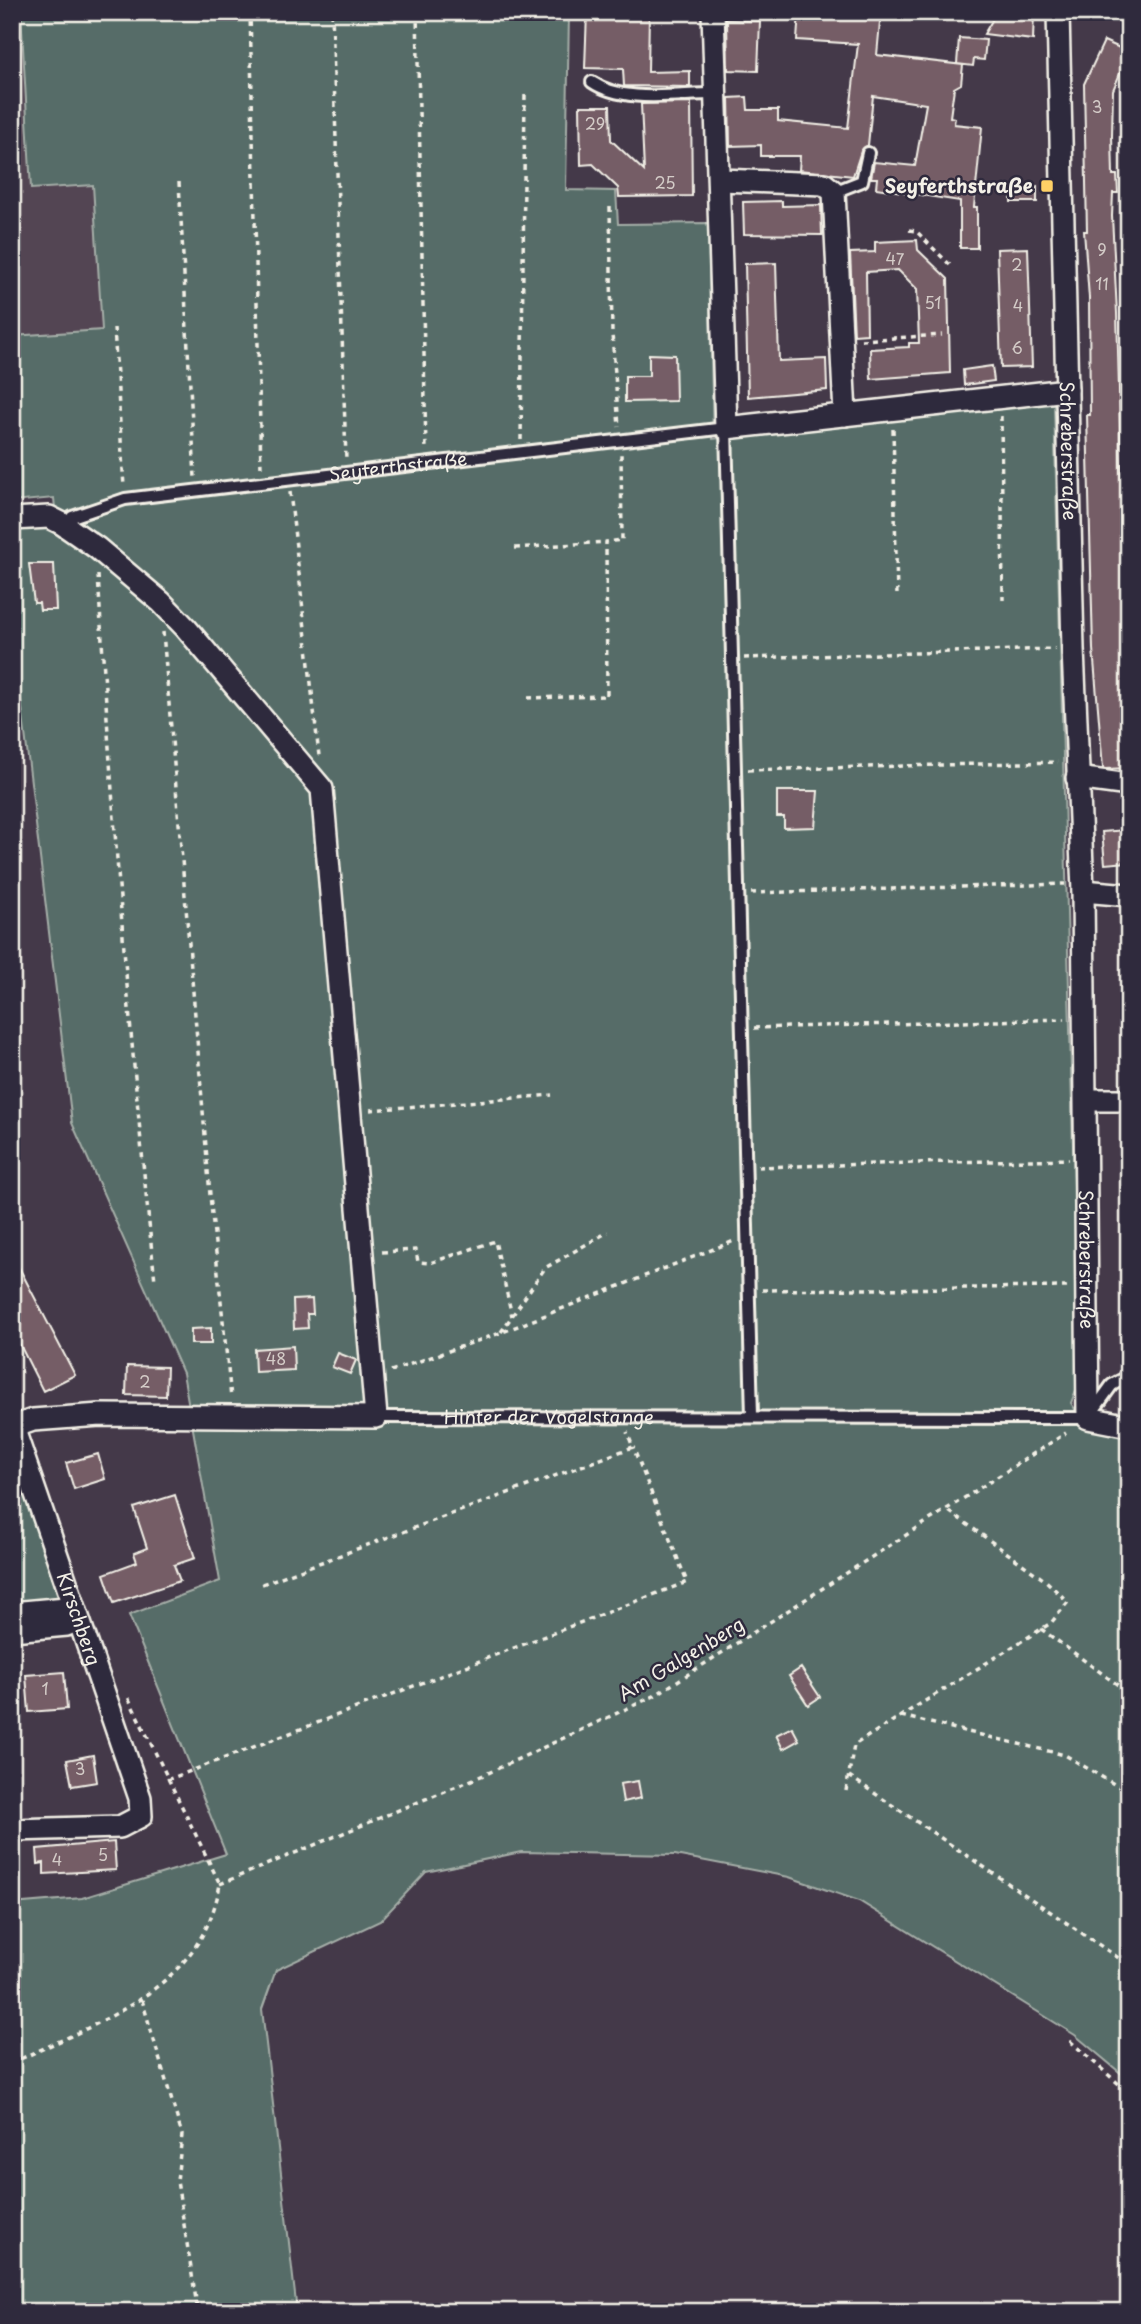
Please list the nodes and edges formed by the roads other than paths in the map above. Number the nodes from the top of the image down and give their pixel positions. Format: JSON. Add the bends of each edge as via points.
{"nodes":[{"id":1,"x":713,"y":12,"type":"edge"},
{"id":2,"x":1058,"y":12,"type":"edge"},
{"id":3,"x":592,"y":82,"type":"dead end"},
{"id":4,"x":714,"y":94,"type":"junction"},
{"id":5,"x":868,"y":153,"type":"dead end"},
{"id":6,"x":720,"y":180,"type":"junction"},
{"id":7,"x":834,"y":192,"type":"junction"},
{"id":8,"x":1067,"y":390,"type":"junction"},
{"id":9,"x":845,"y":415,"type":"junction"},
{"id":10,"x":726,"y":428,"type":"junction"},
{"id":11,"x":12,"y":519,"type":"edge"},
{"id":12,"x":66,"y":520,"type":"junction"},
{"id":13,"x":1077,"y":770,"type":"junction"},
{"id":14,"x":1129,"y":785,"type":"edge"},
{"id":15,"x":1083,"y":887,"type":"junction"},
{"id":16,"x":1129,"y":895,"type":"edge"},
{"id":17,"x":1086,"y":1100,"type":"junction"},
{"id":18,"x":1129,"y":1100,"type":"edge"},
{"id":19,"x":1129,"y":1376,"type":"edge"},
{"id":20,"x":752,"y":1416,"type":"junction"},
{"id":21,"x":376,"y":1417,"type":"junction"},
{"id":22,"x":1088,"y":1418,"type":"junction"},
{"id":23,"x":13,"y":1425,"type":"edge"},
{"id":24,"x":1129,"y":1426,"type":"edge"},
{"id":25,"x":12,"y":1613,"type":"edge"},
{"id":26,"x":82,"y":1629,"type":"junction"},
{"id":27,"x":12,"y":1630,"type":"edge"},
{"id":28,"x":12,"y":1640,"type":"edge"},
{"id":29,"x":12,"y":1830,"type":"edge"}],
"edges":[{"from":1,"to":4,"type":"street"},
{"from":2,"to":8,"type":"street","name":"Schreberstraße"},
{"from":3,"to":4,"type":"lane","via":[[621,95]]},
{"from":4,"to":6,"type":"street"},
{"from":5,"to":7,"type":"lane","via":[[862,181]]},
{"from":6,"to":7,"type":"street","via":[[824,184]]},
{"from":6,"to":10,"type":"street"},
{"from":7,"to":9,"type":"street"},
{"from":8,"to":9,"type":"street","name":"Seyferthstraße"},
{"from":8,"to":13,"type":"street","name":"Schreberstraße"},
{"from":9,"to":10,"type":"street","name":"Seyferthstraße"},
{"from":10,"to":12,"type":"lane","name":"Seyferthstraße","via":[[125,499]]},
{"from":10,"to":20,"type":"lane"},
{"from":11,"to":12,"type":"street","name":"Seyferthstraße"},
{"from":12,"to":21,"type":"street","via":[[186,628],[322,789]]},
{"from":13,"to":14,"type":"street"},
{"from":13,"to":15,"type":"street","name":"Schreberstraße"},
{"from":15,"to":16,"type":"street"},
{"from":15,"to":17,"type":"street","name":"Schreberstraße"},
{"from":17,"to":18,"type":"street"},
{"from":17,"to":22,"type":"street","name":"Schreberstraße"},
{"from":19,"to":22,"type":"lane","via":[[1112,1385]]},
{"from":20,"to":21,"type":"lane","name":"Hinter der Vogelstange"},
{"from":20,"to":22,"type":"lane","name":"Hinter der Vogelstange"},
{"from":21,"to":23,"type":"street","name":"Hinter der Vogelstange","via":[[100,1415]]},
{"from":22,"to":24,"type":"street"},
{"from":23,"to":26,"type":"street","name":"Kirschberg"},
{"from":25,"to":27,"type":"street","via":[[66,1608],[67,1617],[67,1625]]},
{"from":26,"to":28,"type":"street","via":[[58,1637]]},
{"from":26,"to":29,"type":"street","name":"Kirschberg","via":[[140,1797],[141,1816],[120,1827]]}]}
